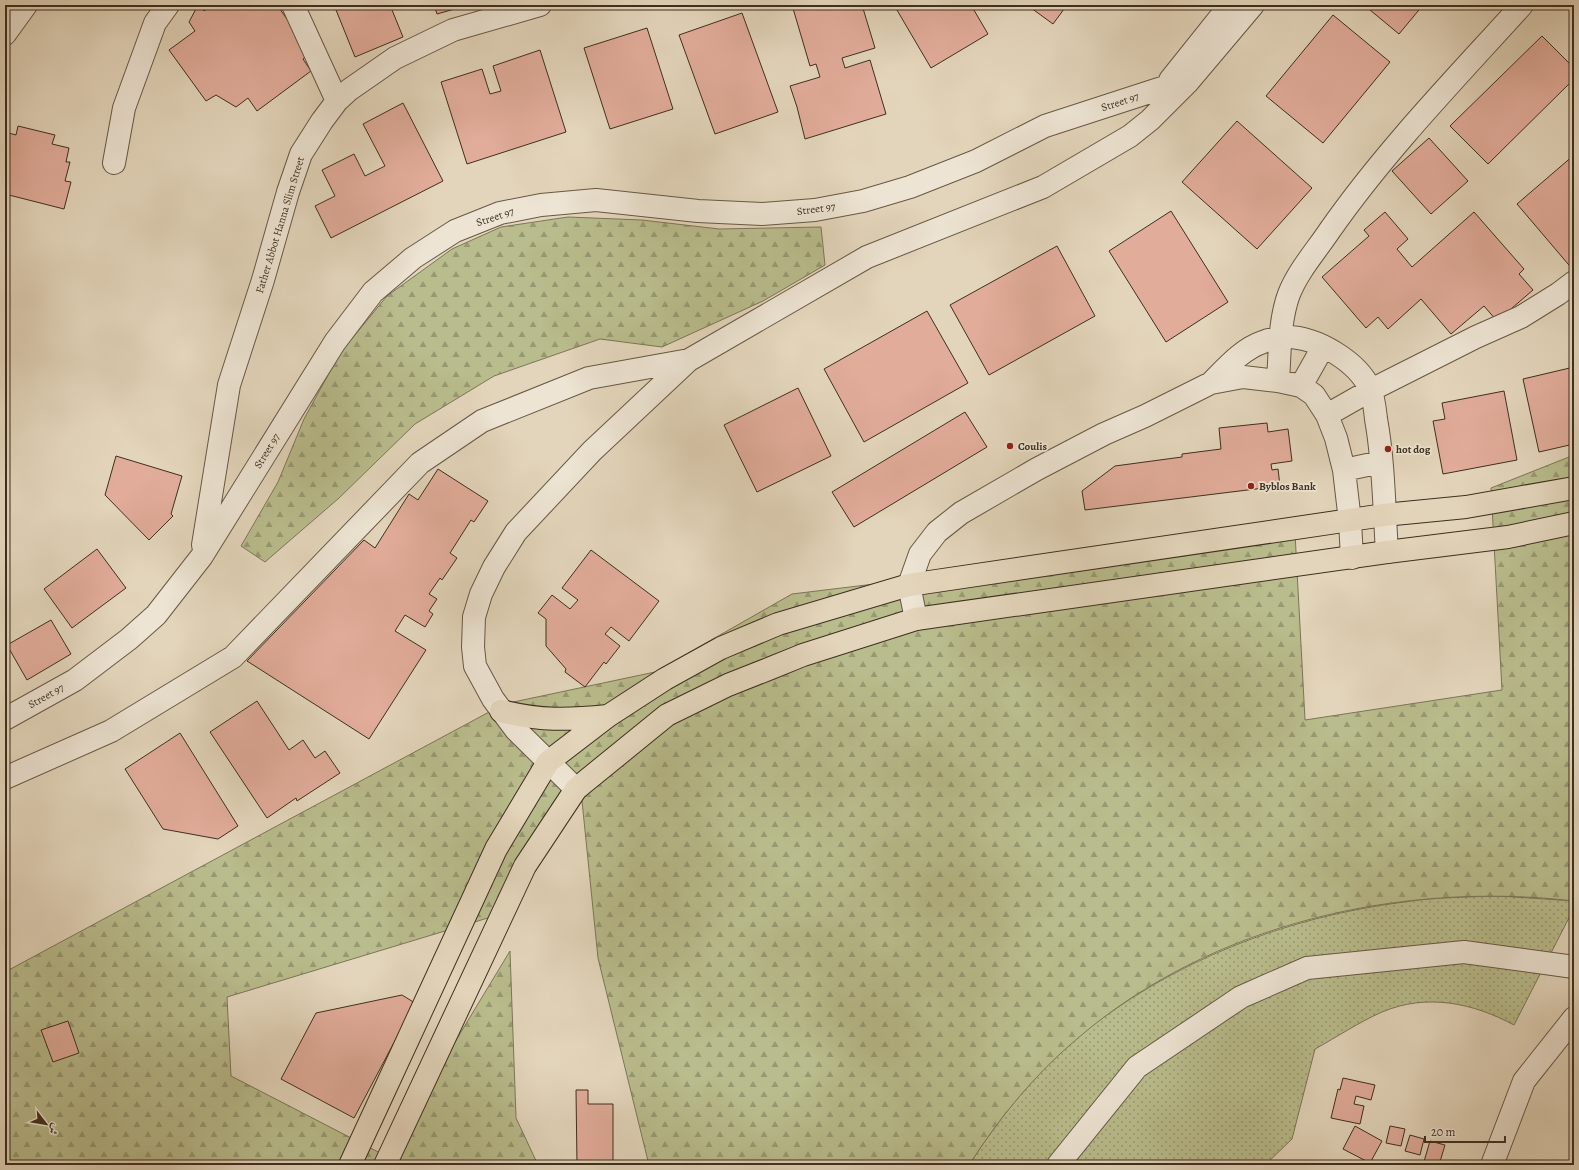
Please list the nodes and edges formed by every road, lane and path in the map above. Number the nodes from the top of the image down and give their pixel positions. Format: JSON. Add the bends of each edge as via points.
{"nodes":[{"id":1,"x":26,"y":5,"type":"edge"},
{"id":2,"x":168,"y":5,"type":"edge"},
{"id":3,"x":293,"y":5,"type":"edge"},
{"id":4,"x":540,"y":5,"type":"edge"},
{"id":5,"x":1230,"y":5,"type":"edge"},
{"id":6,"x":1253,"y":5,"type":"edge"},
{"id":7,"x":1522,"y":5,"type":"edge"},
{"id":8,"x":5,"y":34,"type":"edge"},
{"id":9,"x":1188,"y":82,"type":"junction"},
{"id":10,"x":1165,"y":87,"type":"junction"},
{"id":11,"x":337,"y":101,"type":"junction"},
{"id":12,"x":1130,"y":136,"type":"junction"},
{"id":13,"x":114,"y":163,"type":"dead end"},
{"id":14,"x":1574,"y":282,"type":"edge"},
{"id":15,"x":1282,"y":338,"type":"junction"},
{"id":16,"x":1323,"y":347,"type":"junction"},
{"id":17,"x":689,"y":360,"type":"junction"},
{"id":18,"x":1278,"y":381,"type":"junction"},
{"id":19,"x":1211,"y":383,"type":"junction"},
{"id":20,"x":1301,"y":386,"type":"junction"},
{"id":21,"x":1371,"y":390,"type":"junction"},
{"id":22,"x":1327,"y":415,"type":"junction"},
{"id":23,"x":1382,"y":462,"type":"junction"},
{"id":24,"x":1344,"y":470,"type":"junction"},
{"id":25,"x":1574,"y":488,"type":"edge"},
{"id":26,"x":1384,"y":515,"type":"junction"},
{"id":27,"x":1350,"y":520,"type":"junction"},
{"id":28,"x":1574,"y":523,"type":"edge"},
{"id":29,"x":1386,"y":552,"type":"junction"},
{"id":30,"x":202,"y":556,"type":"junction"},
{"id":31,"x":1352,"y":558,"type":"junction"},
{"id":32,"x":909,"y":585,"type":"junction"},
{"id":33,"x":916,"y":619,"type":"junction"},
{"id":34,"x":501,"y":711,"type":"junction"},
{"id":35,"x":608,"y":716,"type":"junction"},
{"id":36,"x":5,"y":719,"type":"edge"},
{"id":37,"x":548,"y":762,"type":"junction"},
{"id":38,"x":5,"y":778,"type":"edge"},
{"id":39,"x":576,"y":789,"type":"junction"},
{"id":40,"x":1574,"y":968,"type":"edge"},
{"id":41,"x":1574,"y":1018,"type":"edge"},
{"id":42,"x":350,"y":1165,"type":"edge"},
{"id":43,"x":385,"y":1165,"type":"edge"},
{"id":44,"x":1058,"y":1165,"type":"edge"},
{"id":45,"x":1492,"y":1165,"type":"edge"}],
"edges":[{"from":1,"to":8,"type":"street"},
{"from":2,"to":13,"type":"street","via":[[155,23],[124,108]]},
{"from":3,"to":11,"type":"street"},
{"from":4,"to":11,"type":"street","name":"Father Abbot Hanna Slim Street","via":[[453,30],[401,54]]},
{"from":5,"to":10,"type":"street"},
{"from":6,"to":9,"type":"street"},
{"from":7,"to":15,"type":"street","via":[[1373,172],[1338,219],[1309,260],[1290,294],[1281,332]]},
{"from":9,"to":10,"type":"street","name":"Street 97"},
{"from":9,"to":12,"type":"street"},
{"from":10,"to":12,"type":"street"},
{"from":10,"to":30,"type":"street","name":"Street 97","via":[[1045,126],[976,162],[910,187],[863,201],[814,210],[762,214],[698,211],[596,200],[541,205],[500,213],[455,231],[413,258],[373,292],[335,342]]},
{"from":11,"to":30,"type":"street","name":"Father Abbot Hanna Slim Street","via":[[301,154],[229,385]]},
{"from":12,"to":17,"type":"street","via":[[1043,187],[867,257]]},
{"from":14,"to":21,"type":"street","via":[[1521,317]]},
{"from":15,"to":16,"type":"street","via":[[1305,340]]},
{"from":15,"to":18,"type":"street"},
{"from":15,"to":19,"type":"street","via":[[1263,342],[1240,355]]},
{"from":16,"to":20,"type":"street"},
{"from":16,"to":21,"type":"street","via":[[1358,370]]},
{"from":17,"to":34,"type":"street","via":[[581,463],[516,532],[494,567],[481,594],[474,617],[473,647],[476,666]]},
{"from":17,"to":38,"type":"street","via":[[589,378],[482,421],[420,463],[233,657],[111,731]]},
{"from":18,"to":19,"type":"street","via":[[1243,377]]},
{"from":18,"to":20,"type":"street"},
{"from":19,"to":32,"type":"street","via":[[1057,459],[961,513],[937,532],[920,554]]},
{"from":20,"to":22,"type":"street","via":[[1314,395]]},
{"from":21,"to":22,"type":"street"},
{"from":21,"to":23,"type":"street"},
{"from":22,"to":24,"type":"street"},
{"from":23,"to":24,"type":"street"},
{"from":23,"to":26,"type":"street"},
{"from":24,"to":27,"type":"street"},
{"from":25,"to":26,"type":"main road","via":[[1466,507]]},
{"from":26,"to":27,"type":"main road"},
{"from":26,"to":29,"type":"street"},
{"from":27,"to":31,"type":"street"},
{"from":27,"to":32,"type":"main road"},
{"from":28,"to":29,"type":"main road","via":[[1508,537]]},
{"from":29,"to":31,"type":"main road"},
{"from":30,"to":36,"type":"street","name":"Street 97","via":[[156,615],[129,639],[75,680]]},
{"from":31,"to":33,"type":"main road"},
{"from":32,"to":33,"type":"street"},
{"from":32,"to":35,"type":"main road","via":[[778,624],[728,645],[665,679]]},
{"from":33,"to":39,"type":"main road","via":[[777,665],[728,685],[667,715]]},
{"from":34,"to":35,"type":"main road","via":[[551,720]]},
{"from":34,"to":37,"type":"street"},
{"from":35,"to":37,"type":"main road"},
{"from":37,"to":39,"type":"street"},
{"from":37,"to":42,"type":"main road","via":[[496,849]]},
{"from":39,"to":43,"type":"main road","via":[[525,866]]},
{"from":40,"to":44,"type":"street","via":[[1464,952],[1307,968],[1241,997],[1138,1067]]},
{"from":41,"to":45,"type":"street","via":[[1524,1081]]}]}
